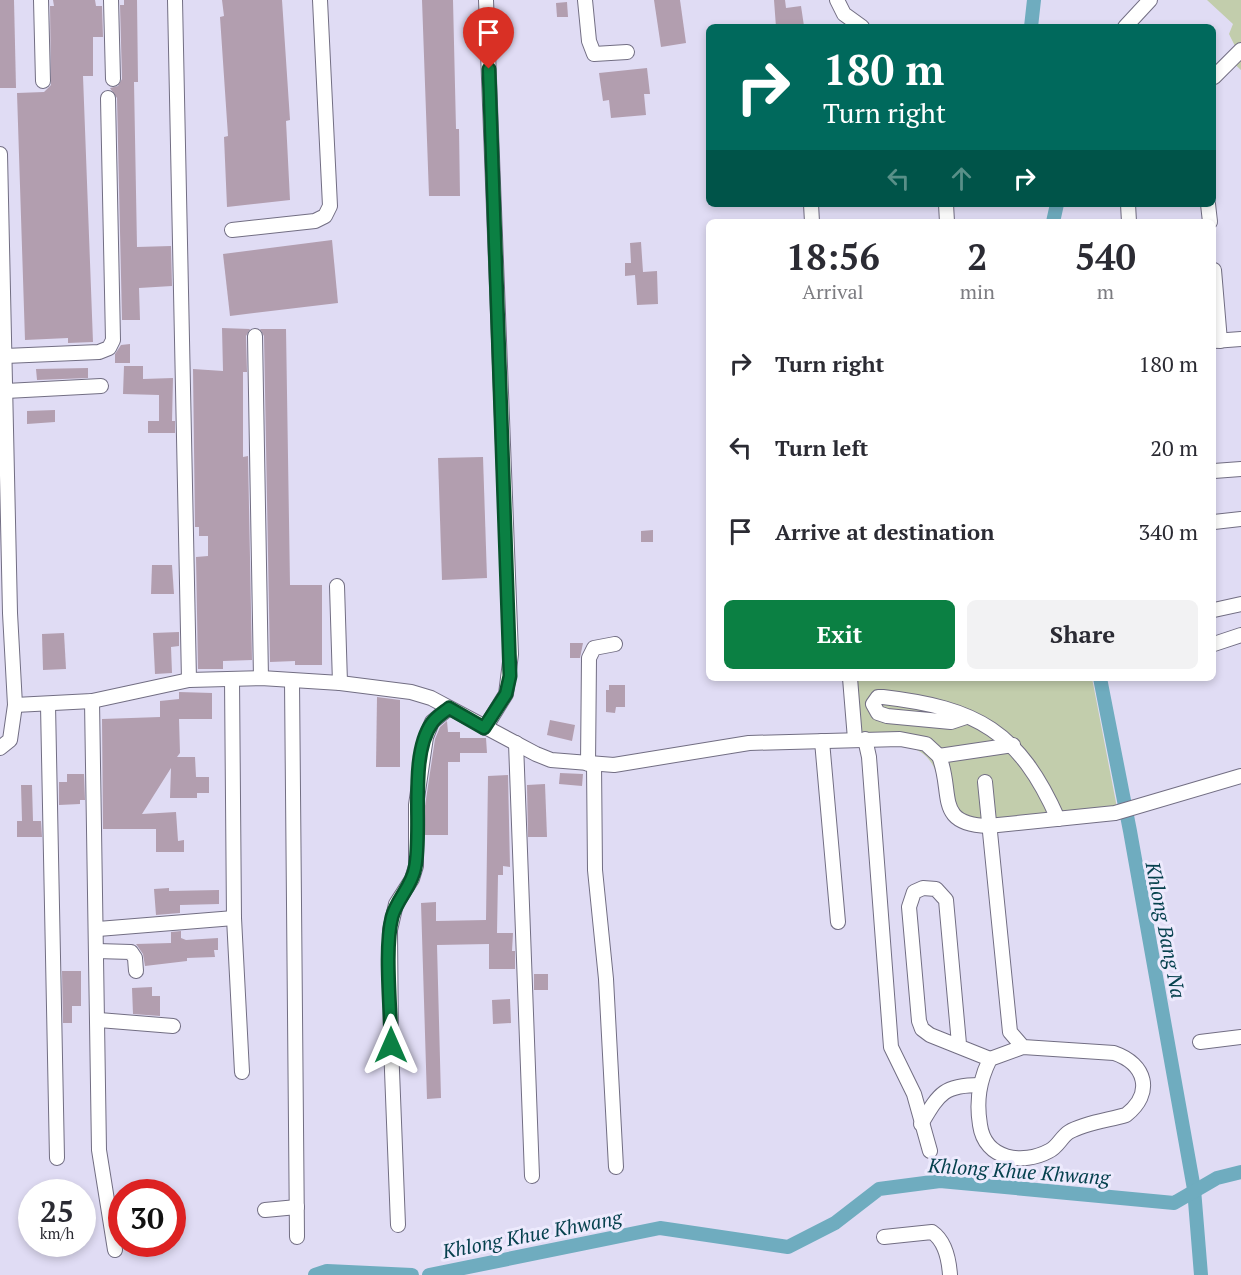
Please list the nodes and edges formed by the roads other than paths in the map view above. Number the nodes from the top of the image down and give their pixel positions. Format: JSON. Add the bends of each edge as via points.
{"nodes":[{"id":1,"x":41,"y":0,"type":"edge"},
{"id":2,"x":111,"y":0,"type":"edge"},
{"id":3,"x":175,"y":0,"type":"edge"},
{"id":4,"x":320,"y":0,"type":"edge"},
{"id":5,"x":486,"y":0,"type":"edge"},
{"id":6,"x":585,"y":0,"type":"edge"},
{"id":7,"x":837,"y":0,"type":"edge"},
{"id":8,"x":1150,"y":0,"type":"edge"},
{"id":9,"x":858,"y":24,"type":"edge"},
{"id":10,"x":1128,"y":24,"type":"edge"},
{"id":11,"x":1241,"y":50,"type":"edge"},
{"id":12,"x":627,"y":52,"type":"dead end"},
{"id":13,"x":1216,"y":75,"type":"edge"},
{"id":14,"x":113,"y":79,"type":"dead end"},
{"id":15,"x":43,"y":81,"type":"dead end"},
{"id":16,"x":108,"y":99,"type":"dead end"},
{"id":17,"x":0,"y":154,"type":"edge"},
{"id":18,"x":232,"y":230,"type":"dead end"},
{"id":19,"x":1216,"y":317,"type":"edge"},
{"id":20,"x":255,"y":336,"type":"dead end"},
{"id":21,"x":1241,"y":339,"type":"edge"},
{"id":22,"x":1217,"y":341,"type":"edge"},
{"id":23,"x":5,"y":356,"type":"junction"},
{"id":24,"x":101,"y":386,"type":"dead end"},
{"id":25,"x":6,"y":391,"type":"junction"},
{"id":26,"x":1241,"y":469,"type":"edge"},
{"id":27,"x":1216,"y":471,"type":"edge"},
{"id":28,"x":1241,"y":519,"type":"edge"},
{"id":29,"x":1216,"y":522,"type":"edge"},
{"id":30,"x":337,"y":586,"type":"dead end"},
{"id":31,"x":1241,"y":604,"type":"edge"},
{"id":32,"x":1216,"y":610,"type":"edge"},
{"id":33,"x":1241,"y":635,"type":"edge"},
{"id":34,"x":1216,"y":643,"type":"edge"},
{"id":35,"x":615,"y":644,"type":"dead end"},
{"id":36,"x":261,"y":678,"type":"junction"},
{"id":37,"x":232,"y":679,"type":"junction"},
{"id":38,"x":189,"y":681,"type":"junction"},
{"id":39,"x":292,"y":681,"type":"junction"},
{"id":40,"x":850,"y":681,"type":"edge"},
{"id":41,"x":340,"y":683,"type":"junction"},
{"id":42,"x":6,"y":690,"type":"edge"},
{"id":43,"x":92,"y":701,"type":"junction"},
{"id":44,"x":15,"y":705,"type":"junction"},
{"id":45,"x":48,"y":705,"type":"junction"},
{"id":46,"x":449,"y":708,"type":"junction"},
{"id":47,"x":966,"y":717,"type":"junction"},
{"id":48,"x":484,"y":728,"type":"junction"},
{"id":49,"x":860,"y":739,"type":"junction"},
{"id":50,"x":822,"y":741,"type":"junction"},
{"id":51,"x":516,"y":743,"type":"junction"},
{"id":52,"x":1013,"y":745,"type":"junction"},
{"id":53,"x":0,"y":747,"type":"edge"},
{"id":54,"x":939,"y":756,"type":"junction"},
{"id":55,"x":591,"y":764,"type":"junction"},
{"id":56,"x":1241,"y":776,"type":"edge"},
{"id":57,"x":986,"y":782,"type":"dead end"},
{"id":58,"x":1058,"y":819,"type":"junction"},
{"id":59,"x":988,"y":826,"type":"junction"},
{"id":60,"x":234,"y":918,"type":"junction"},
{"id":61,"x":838,"y":922,"type":"dead end"},
{"id":62,"x":98,"y":930,"type":"junction"},
{"id":63,"x":97,"y":951,"type":"junction"},
{"id":64,"x":136,"y":971,"type":"dead end"},
{"id":65,"x":99,"y":1020,"type":"junction"},
{"id":66,"x":173,"y":1026,"type":"dead end"},
{"id":67,"x":1241,"y":1037,"type":"edge"},
{"id":68,"x":1200,"y":1042,"type":"dead end"},
{"id":69,"x":959,"y":1044,"type":"junction"},
{"id":70,"x":1023,"y":1047,"type":"junction"},
{"id":71,"x":990,"y":1059,"type":"junction"},
{"id":72,"x":242,"y":1072,"type":"dead end"},
{"id":73,"x":980,"y":1085,"type":"junction"},
{"id":74,"x":921,"y":1124,"type":"junction"},
{"id":75,"x":930,"y":1151,"type":"dead end"},
{"id":76,"x":57,"y":1158,"type":"dead end"},
{"id":77,"x":616,"y":1167,"type":"dead end"},
{"id":78,"x":532,"y":1176,"type":"dead end"},
{"id":79,"x":108,"y":1206,"type":"edge"},
{"id":80,"x":297,"y":1207,"type":"junction"},
{"id":81,"x":265,"y":1210,"type":"dead end"},
{"id":82,"x":398,"y":1225,"type":"dead end"},
{"id":83,"x":297,"y":1237,"type":"dead end"},
{"id":84,"x":884,"y":1237,"type":"dead end"},
{"id":85,"x":950,"y":1275,"type":"edge"}],
"edges":[{"from":1,"to":15,"type":"street"},
{"from":2,"to":14,"type":"street"},
{"from":3,"to":38,"type":"street"},
{"from":4,"to":18,"type":"street","via":[[330,206],[325,216],[315,221]]},
{"from":5,"to":48,"type":"street","via":[[511,654],[506,694]]},
{"from":6,"to":12,"type":"street","via":[[594,54]]},
{"from":7,"to":9,"type":"street","via":[[844,14]]},
{"from":8,"to":10,"type":"street"},
{"from":11,"to":13,"type":"street"},
{"from":16,"to":23,"type":"street","via":[[113,340],[109,348],[99,352]]},
{"from":17,"to":23,"type":"street"},
{"from":19,"to":22,"type":"street"},
{"from":20,"to":36,"type":"street"},
{"from":21,"to":22,"type":"street"},
{"from":23,"to":25,"type":"street"},
{"from":24,"to":25,"type":"street"},
{"from":25,"to":42,"type":"street"},
{"from":26,"to":27,"type":"street"},
{"from":28,"to":29,"type":"street"},
{"from":30,"to":41,"type":"street"},
{"from":31,"to":32,"type":"street"},
{"from":33,"to":34,"type":"street"},
{"from":35,"to":55,"type":"street","via":[[594,648],[589,658]]},
{"from":36,"to":37,"type":"street"},
{"from":36,"to":39,"type":"street"},
{"from":37,"to":38,"type":"street"},
{"from":37,"to":60,"type":"street"},
{"from":38,"to":43,"type":"street"},
{"from":39,"to":41,"type":"street"},
{"from":39,"to":80,"type":"street"},
{"from":40,"to":49,"type":"street"},
{"from":41,"to":46,"type":"street","via":[[411,692]]},
{"from":42,"to":44,"type":"street"},
{"from":43,"to":45,"type":"street"},
{"from":43,"to":62,"type":"street"},
{"from":44,"to":45,"type":"street"},
{"from":44,"to":53,"type":"street","via":[[10,740]]},
{"from":45,"to":76,"type":"street"},
{"from":46,"to":48,"type":"street"},
{"from":46,"to":82,"type":"street","via":[[432,722],[426,737],[416,805],[416,866],[396,904],[390,930]]},
{"from":47,"to":47,"type":"street","via":[[951,722],[887,716],[878,713],[873,704],[883,697],[930,703]]},
{"from":47,"to":52,"type":"street"},
{"from":48,"to":51,"type":"street"},
{"from":49,"to":50,"type":"street"},
{"from":49,"to":54,"type":"street","via":[[915,740],[934,749]]},
{"from":49,"to":74,"type":"street","via":[[868,757],[891,1047],[914,1094]]},
{"from":50,"to":55,"type":"street","via":[[749,743],[638,763]]},
{"from":50,"to":61,"type":"street"},
{"from":51,"to":55,"type":"street","via":[[551,760]]},
{"from":51,"to":78,"type":"street"},
{"from":52,"to":54,"type":"street"},
{"from":52,"to":58,"type":"street","via":[[1042,783]]},
{"from":54,"to":59,"type":"street","via":[[954,816],[964,824]]},
{"from":55,"to":77,"type":"street"},
{"from":56,"to":58,"type":"street","via":[[1115,813]]},
{"from":57,"to":59,"type":"street"},
{"from":58,"to":59,"type":"street"},
{"from":59,"to":70,"type":"street","via":[[1007,1020],[1014,1039]]},
{"from":60,"to":62,"type":"street"},
{"from":60,"to":72,"type":"street"},
{"from":62,"to":63,"type":"street"},
{"from":63,"to":64,"type":"street","via":[[131,952]]},
{"from":63,"to":65,"type":"street"},
{"from":65,"to":66,"type":"street"},
{"from":65,"to":79,"type":"street","via":[[99,1150]]},
{"from":67,"to":68,"type":"street"},
{"from":69,"to":69,"type":"street","via":[[946,900],[936,889],[923,888],[914,892],[909,907],[919,1021],[930,1035]]},
{"from":69,"to":71,"type":"street"},
{"from":70,"to":71,"type":"street"},
{"from":70,"to":73,"type":"street","via":[[1114,1053],[1127,1058],[1141,1074],[1140,1094],[1126,1115],[1070,1132],[1048,1152],[1011,1159],[996,1152],[981,1131],[977,1108]]},
{"from":71,"to":73,"type":"street"},
{"from":73,"to":74,"type":"street","via":[[947,1089]]},
{"from":74,"to":75,"type":"street"},
{"from":80,"to":81,"type":"street"},
{"from":80,"to":83,"type":"street"},
{"from":84,"to":85,"type":"street","via":[[932,1232],[946,1254]]}]}
